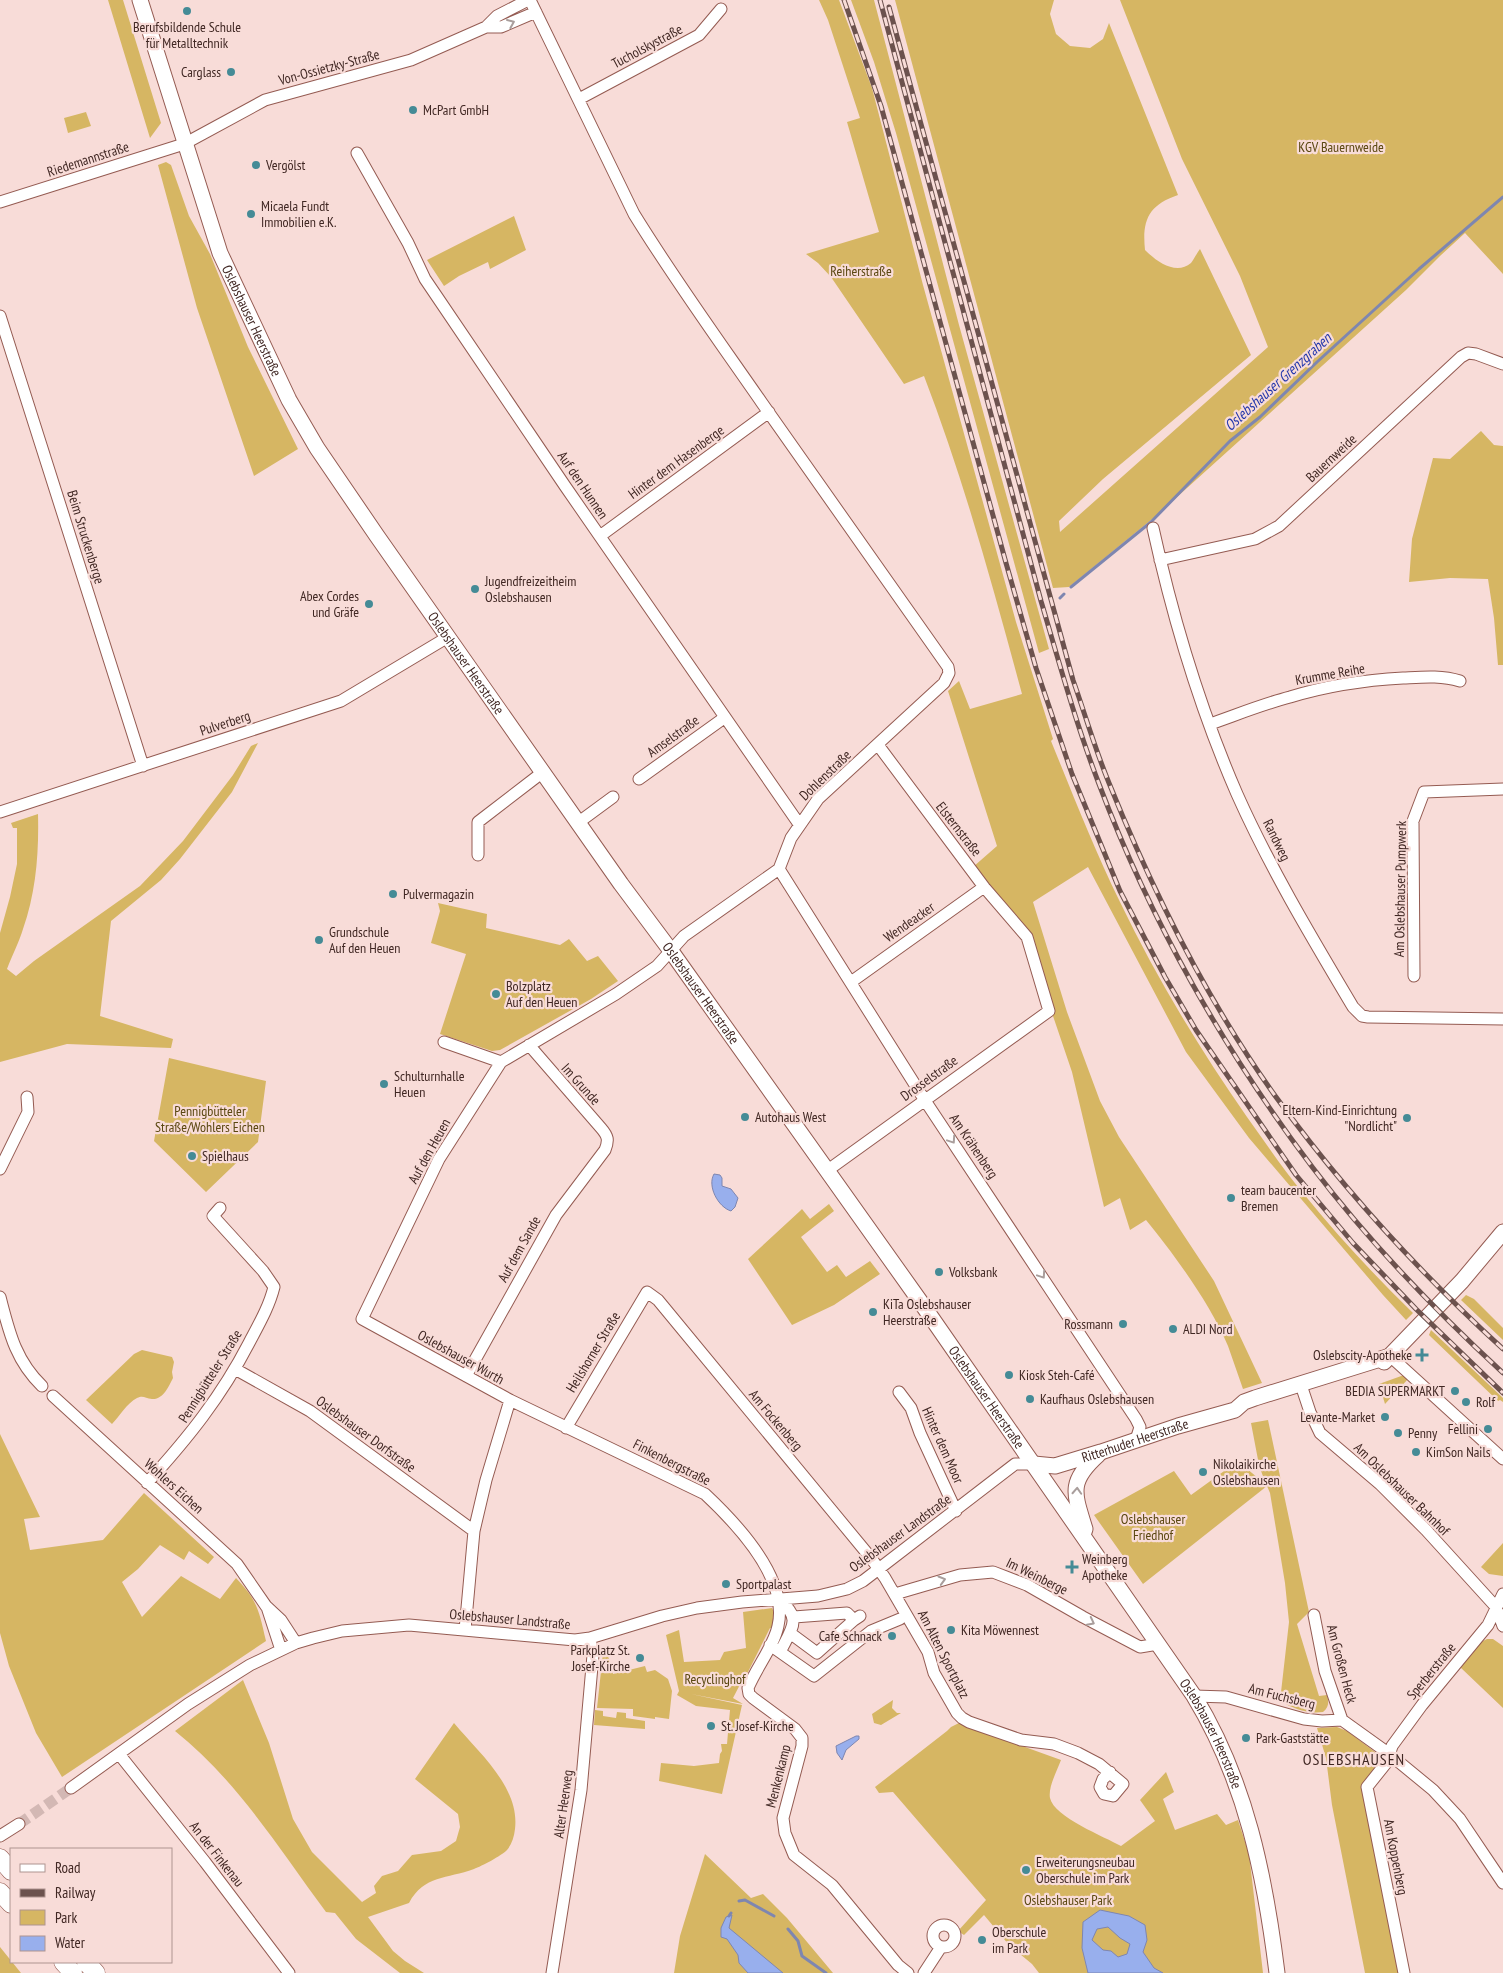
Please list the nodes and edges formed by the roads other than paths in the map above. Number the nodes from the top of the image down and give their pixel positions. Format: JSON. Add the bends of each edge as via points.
{"nodes":[{"id":1,"x":140,"y":0,"type":"edge"},
{"id":2,"x":529,"y":0,"type":"edge"},
{"id":3,"x":721,"y":9,"type":"dead end"},
{"id":4,"x":536,"y":12,"type":"junction"},
{"id":5,"x":486,"y":26,"type":"junction"},
{"id":6,"x":579,"y":99,"type":"junction"},
{"id":7,"x":184,"y":144,"type":"junction"},
{"id":8,"x":357,"y":153,"type":"dead end"},
{"id":9,"x":0,"y":202,"type":"edge"},
{"id":10,"x":0,"y":316,"type":"edge"},
{"id":11,"x":1503,"y":364,"type":"edge"},
{"id":12,"x":769,"y":412,"type":"junction"},
{"id":13,"x":1152,"y":528,"type":"dead end"},
{"id":14,"x":600,"y":536,"type":"junction"},
{"id":15,"x":1160,"y":560,"type":"junction"},
{"id":16,"x":448,"y":637,"type":"junction"},
{"id":17,"x":1460,"y":682,"type":"dead end"},
{"id":18,"x":724,"y":718,"type":"junction"},
{"id":19,"x":1210,"y":724,"type":"junction"},
{"id":20,"x":878,"y":745,"type":"junction"},
{"id":21,"x":143,"y":766,"type":"junction"},
{"id":22,"x":544,"y":772,"type":"junction"},
{"id":23,"x":639,"y":779,"type":"dead end"},
{"id":24,"x":1503,"y":789,"type":"edge"},
{"id":25,"x":614,"y":797,"type":"dead end"},
{"id":26,"x":0,"y":812,"type":"edge"},
{"id":27,"x":579,"y":822,"type":"junction"},
{"id":28,"x":799,"y":824,"type":"junction"},
{"id":29,"x":478,"y":855,"type":"dead end"},
{"id":30,"x":779,"y":869,"type":"junction"},
{"id":31,"x":984,"y":887,"type":"junction"},
{"id":32,"x":671,"y":951,"type":"junction"},
{"id":33,"x":1414,"y":976,"type":"dead end"},
{"id":34,"x":851,"y":982,"type":"junction"},
{"id":35,"x":1049,"y":1010,"type":"joint"},
{"id":36,"x":1503,"y":1019,"type":"edge"},
{"id":37,"x":444,"y":1042,"type":"dead end"},
{"id":38,"x":529,"y":1046,"type":"junction"},
{"id":39,"x":501,"y":1062,"type":"junction"},
{"id":40,"x":27,"y":1098,"type":"dead end"},
{"id":41,"x":924,"y":1100,"type":"junction"},
{"id":42,"x":608,"y":1143,"type":"joint"},
{"id":43,"x":0,"y":1169,"type":"edge"},
{"id":44,"x":828,"y":1170,"type":"junction"},
{"id":45,"x":220,"y":1208,"type":"dead end"},
{"id":46,"x":407,"y":1227,"type":"joint"},
{"id":47,"x":1503,"y":1232,"type":"edge"},
{"id":48,"x":647,"y":1292,"type":"joint"},
{"id":49,"x":0,"y":1297,"type":"edge"},
{"id":50,"x":1390,"y":1356,"type":"junction"},
{"id":51,"x":235,"y":1369,"type":"junction"},
{"id":52,"x":466,"y":1376,"type":"junction"},
{"id":53,"x":42,"y":1386,"type":"dead end"},
{"id":54,"x":1302,"y":1389,"type":"junction"},
{"id":55,"x":899,"y":1392,"type":"dead end"},
{"id":56,"x":53,"y":1396,"type":"dead end"},
{"id":57,"x":510,"y":1400,"type":"junction"},
{"id":58,"x":566,"y":1428,"type":"junction"},
{"id":59,"x":1136,"y":1440,"type":"junction"},
{"id":60,"x":1101,"y":1452,"type":"junction"},
{"id":61,"x":1503,"y":1459,"type":"edge"},
{"id":62,"x":1034,"y":1464,"type":"junction"},
{"id":63,"x":147,"y":1482,"type":"junction"},
{"id":64,"x":956,"y":1511,"type":"junction"},
{"id":65,"x":474,"y":1532,"type":"junction"},
{"id":66,"x":1083,"y":1536,"type":"junction"},
{"id":67,"x":880,"y":1570,"type":"junction"},
{"id":68,"x":895,"y":1594,"type":"junction"},
{"id":69,"x":1503,"y":1594,"type":"edge"},
{"id":70,"x":818,"y":1596,"type":"junction"},
{"id":71,"x":778,"y":1598,"type":"junction"},
{"id":72,"x":266,"y":1606,"type":"junction"},
{"id":73,"x":1496,"y":1607,"type":"junction"},
{"id":74,"x":1314,"y":1615,"type":"dead end"},
{"id":75,"x":820,"y":1616,"type":"junction"},
{"id":76,"x":794,"y":1617,"type":"junction"},
{"id":77,"x":900,"y":1619,"type":"dead end"},
{"id":78,"x":1503,"y":1626,"type":"edge"},
{"id":79,"x":465,"y":1630,"type":"junction"},
{"id":80,"x":790,"y":1633,"type":"junction"},
{"id":81,"x":590,"y":1638,"type":"junction"},
{"id":82,"x":296,"y":1643,"type":"junction"},
{"id":83,"x":1158,"y":1644,"type":"junction"},
{"id":84,"x":770,"y":1645,"type":"junction"},
{"id":85,"x":281,"y":1650,"type":"junction"},
{"id":86,"x":780,"y":1652,"type":"junction"},
{"id":87,"x":1194,"y":1696,"type":"junction"},
{"id":88,"x":1342,"y":1720,"type":"junction"},
{"id":89,"x":1388,"y":1753,"type":"junction"},
{"id":90,"x":118,"y":1754,"type":"junction"},
{"id":91,"x":1110,"y":1772,"type":"dead end"},
{"id":92,"x":72,"y":1788,"type":"tunnel mouth"},
{"id":93,"x":19,"y":1824,"type":"tunnel mouth"},
{"id":94,"x":0,"y":1836,"type":"edge"},
{"id":95,"x":0,"y":1858,"type":"edge"},
{"id":96,"x":10,"y":1871,"type":"edge"},
{"id":97,"x":1503,"y":1883,"type":"edge"},
{"id":98,"x":0,"y":1892,"type":"edge"},
{"id":99,"x":10,"y":1903,"type":"edge"},
{"id":100,"x":941,"y":1946,"type":"dead end"},
{"id":101,"x":64,"y":1963,"type":"edge"},
{"id":102,"x":87,"y":1963,"type":"edge"},
{"id":103,"x":73,"y":1973,"type":"edge"},
{"id":104,"x":96,"y":1973,"type":"edge"},
{"id":105,"x":289,"y":1973,"type":"edge"},
{"id":106,"x":552,"y":1973,"type":"edge"},
{"id":107,"x":908,"y":1973,"type":"edge"},
{"id":108,"x":924,"y":1973,"type":"edge"},
{"id":109,"x":1277,"y":1973,"type":"edge"},
{"id":110,"x":1404,"y":1973,"type":"edge"}],
"edges":[{"from":1,"to":7,"type":"main road","name":"Oslebshauser Heerstraße"},
{"from":2,"to":4,"type":"street"},
{"from":2,"to":5,"type":"street","name":"Von-Ossietzky-Straße","via":[[497,16]]},
{"from":3,"to":6,"type":"street","name":"Tucholskystraße","via":[[699,35]]},
{"from":5,"to":4,"type":"street","name":"Von-Ossietzky-Straße","one_way":true,"via":[[502,27]]},
{"from":4,"to":6,"type":"street"},
{"from":5,"to":7,"type":"street","name":"Von-Ossietzky-Straße","via":[[411,60],[265,100]]},
{"from":6,"to":12,"type":"street","via":[[634,214],[718,342]]},
{"from":7,"to":9,"type":"street","name":"Riedemannstraße"},
{"from":7,"to":16,"type":"main road","name":"Oslebshauser Heerstraße","via":[[220,253],[289,400],[317,448]]},
{"from":8,"to":14,"type":"street","name":"Auf den Hunnen","via":[[425,278]]},
{"from":10,"to":21,"type":"street","name":"Beim Struckenberge"},
{"from":11,"to":15,"type":"street","name":"Bauernweide","via":[[1476,354],[1468,353],[1461,357],[1279,526],[1266,534]]},
{"from":12,"to":14,"type":"street","name":"Hinter dem Hasenberge"},
{"from":12,"to":20,"type":"street","name":"Dohlenstraße","via":[[948,667],[944,683]]},
{"from":13,"to":15,"type":"street","name":"Randweg"},
{"from":14,"to":18,"type":"street","name":"Auf den Hunnen"},
{"from":15,"to":19,"type":"street","name":"Randweg","via":[[1181,639]]},
{"from":16,"to":21,"type":"street","name":"Pulverberg","via":[[341,701]]},
{"from":16,"to":22,"type":"main road","name":"Oslebshauser Heerstraße"},
{"from":17,"to":19,"type":"street","name":"Krumme Reihe","via":[[1447,677],[1419,677],[1346,684],[1291,696]]},
{"from":18,"to":23,"type":"street","name":"Amselstraße"},
{"from":18,"to":28,"type":"street","name":"Auf den Hunnen"},
{"from":19,"to":36,"type":"street","name":"Randweg","via":[[1238,795],[1274,869],[1352,1007],[1368,1018]]},
{"from":20,"to":28,"type":"street","name":"Dohlenstraße","via":[[818,799]]},
{"from":20,"to":31,"type":"street","name":"Elsternstraße"},
{"from":21,"to":26,"type":"street","name":"Pulverberg"},
{"from":22,"to":27,"type":"main road","name":"Oslebshauser Heerstraße"},
{"from":22,"to":29,"type":"street","via":[[478,822]]},
{"from":24,"to":33,"type":"street","name":"Am Oslebshauser Pumpwerk","via":[[1424,792],[1413,821]]},
{"from":25,"to":27,"type":"street"},
{"from":27,"to":32,"type":"main road","name":"Oslebshauser Heerstraße"},
{"from":28,"to":30,"type":"street","name":"Dohlenstraße"},
{"from":30,"to":32,"type":"street","via":[[684,936]]},
{"from":30,"to":34,"type":"street","name":"Am Krähenberg"},
{"from":31,"to":34,"type":"street","name":"Wendeacker"},
{"from":31,"to":35,"type":"street","name":"Elsternstraße","via":[[1027,937]]},
{"from":32,"to":38,"type":"street","name":"Auf den Heuen","via":[[657,966],[608,1000]]},
{"from":32,"to":44,"type":"main road","name":"Oslebshauser Heerstraße"},
{"from":34,"to":41,"type":"street","name":"Am Krähenberg"},
{"from":35,"to":41,"type":"street","name":"Drosselstraße"},
{"from":37,"to":39,"type":"street"},
{"from":38,"to":39,"type":"street","name":"Auf den Heuen"},
{"from":38,"to":42,"type":"street","name":"Im Grunde","via":[[601,1128]]},
{"from":39,"to":46,"type":"street","name":"Auf den Heuen","via":[[439,1159]]},
{"from":40,"to":43,"type":"street","via":[[28,1112]]},
{"from":41,"to":44,"type":"street","name":"Drosselstraße"},
{"from":41,"to":59,"type":"street","name":"Am Krähenberg","one_way":true,"via":[[1136,1419],[1140,1427]]},
{"from":42,"to":52,"type":"street","name":"Auf dem Sande","via":[[556,1215]]},
{"from":44,"to":62,"type":"main road","name":"Oslebshauser Heerstraße"},
{"from":45,"to":51,"type":"street","name":"Pennigbütteler Straße","via":[[213,1216],[274,1286],[269,1306]]},
{"from":46,"to":52,"type":"street","name":"Oslebshauser Wurth","via":[[362,1319]]},
{"from":47,"to":50,"type":"main road","name":"Ritterhuder Heerstraße","via":[[1462,1281]]},
{"from":48,"to":58,"type":"street","name":"Heilshorner Straße"},
{"from":48,"to":67,"type":"street","name":"Am Fockenberg","via":[[658,1300]]},
{"from":49,"to":53,"type":"street","via":[[20,1360]]},
{"from":50,"to":54,"type":"main road","name":"Ritterhuder Heerstraße"},
{"from":50,"to":61,"type":"street"},
{"from":51,"to":63,"type":"street","name":"Pennigbütteler Straße","via":[[190,1435]]},
{"from":51,"to":65,"type":"street","name":"Oslebshauser Dorfstraße","via":[[310,1411]]},
{"from":52,"to":57,"type":"street","name":"Oslebshauser Wurth"},
{"from":54,"to":59,"type":"main road","name":"Ritterhuder Heerstraße","via":[[1247,1411],[1235,1410]]},
{"from":54,"to":73,"type":"street","name":"Am Oslebshauser Bahnhof","via":[[1320,1433],[1380,1484]]},
{"from":55,"to":64,"type":"street","name":"Hinter dem Moor","via":[[911,1408]]},
{"from":56,"to":63,"type":"street","name":"Wohlers Eichen"},
{"from":57,"to":58,"type":"street","name":"Finkenbergstraße"},
{"from":57,"to":65,"type":"street","name":"Oslebshauser Wurth"},
{"from":58,"to":71,"type":"street","name":"Finkenbergstraße","via":[[705,1494],[766,1565]]},
{"from":59,"to":60,"type":"main road","name":"Ritterhuder Heerstraße"},
{"from":60,"to":62,"type":"main road","name":"Ritterhuder Heerstraße","via":[[1055,1466]]},
{"from":66,"to":60,"type":"main road","one_way":true,"via":[[1085,1529],[1075,1493],[1077,1482]]},
{"from":62,"to":64,"type":"street","name":"Oslebshauser Landstraße","via":[[1015,1464]]},
{"from":62,"to":66,"type":"main road","name":"Oslebshauser Heerstraße"},
{"from":63,"to":72,"type":"street","name":"Wohlers Eichen","via":[[237,1564]]},
{"from":64,"to":67,"type":"street","name":"Oslebshauser Landstraße"},
{"from":65,"to":79,"type":"street","name":"Oslebshauser Wurth"},
{"from":66,"to":83,"type":"main road","name":"Oslebshauser Heerstraße"},
{"from":67,"to":68,"type":"street","name":"Am Alten Sportplatz"},
{"from":67,"to":70,"type":"street","name":"Oslebshauser Landstraße","via":[[847,1589]]},
{"from":68,"to":83,"type":"street","name":"Im Weinberge","one_way":true,"via":[[960,1575],[993,1572],[1026,1585],[1140,1647]]},
{"from":68,"to":91,"type":"street","name":"Am Alten Sportplatz","via":[[928,1652],[934,1673],[962,1718],[1021,1740],[1054,1744],[1078,1753]]},
{"from":69,"to":73,"type":"street","name":"Sperberstraße"},
{"from":70,"to":71,"type":"street","name":"Oslebshauser Landstraße"},
{"from":70,"to":75,"type":"street"},
{"from":71,"to":76,"type":"street"},
{"from":71,"to":81,"type":"street","name":"Oslebshauser Landstraße","via":[[671,1614]]},
{"from":71,"to":84,"type":"street","name":"Menkenkamp","via":[[778,1626]]},
{"from":72,"to":82,"type":"street","name":"Wohlers Eichen","via":[[281,1620]]},
{"from":72,"to":85,"type":"street","name":"Wohlers Eichen"},
{"from":73,"to":78,"type":"street"},
{"from":73,"to":89,"type":"street","name":"Sperberstraße","via":[[1488,1625],[1422,1705]]},
{"from":74,"to":88,"type":"street","name":"Am Großen Heck","via":[[1326,1671]]},
{"from":75,"to":76,"type":"street"},
{"from":75,"to":80,"type":"street","via":[[847,1613],[857,1618],[817,1653]]},
{"from":76,"to":80,"type":"street"},
{"from":77,"to":86,"type":"street","via":[[871,1632],[814,1676]]},
{"from":79,"to":81,"type":"street","name":"Oslebshauser Landstraße","via":[[558,1639]]},
{"from":79,"to":82,"type":"street","name":"Oslebshauser Landstraße","via":[[409,1625],[372,1627]]},
{"from":80,"to":86,"type":"street"},
{"from":81,"to":106,"type":"street","name":"Alter Heerweg","via":[[593,1654],[582,1790]]},
{"from":82,"to":85,"type":"street","name":"Oslebshauser Landstraße"},
{"from":83,"to":87,"type":"main road","name":"Oslebshauser Heerstraße"},
{"from":84,"to":86,"type":"street"},
{"from":84,"to":107,"type":"street","name":"Menkenkamp","via":[[748,1688],[753,1698],[795,1729],[802,1738],[783,1818],[790,1845],[798,1859],[832,1885]]},
{"from":85,"to":90,"type":"street","name":"Oslebshauser Landstraße","via":[[250,1664]]},
{"from":87,"to":88,"type":"street","name":"Am Fuchsberg","via":[[1226,1697],[1304,1719]]},
{"from":87,"to":109,"type":"main road","name":"Oslebshauser Heerstraße","via":[[1233,1771],[1246,1808],[1264,1880]]},
{"from":88,"to":89,"type":"street"},
{"from":89,"to":97,"type":"street","via":[[1433,1790],[1460,1819]]},
{"from":89,"to":110,"type":"street","name":"Am Koppenberg","via":[[1387,1762],[1367,1786]]},
{"from":90,"to":92,"type":"street","name":"Oslebshauser Landstraße"},
{"from":90,"to":105,"type":"street","name":"An der Finkenau"},
{"from":93,"to":94,"type":"street"},
{"from":95,"to":96,"type":"main road"},
{"from":98,"to":99,"type":"main road"},
{"from":100,"to":108,"type":"street"},
{"from":101,"to":103,"type":"main road"},
{"from":102,"to":104,"type":"main road"}]}
